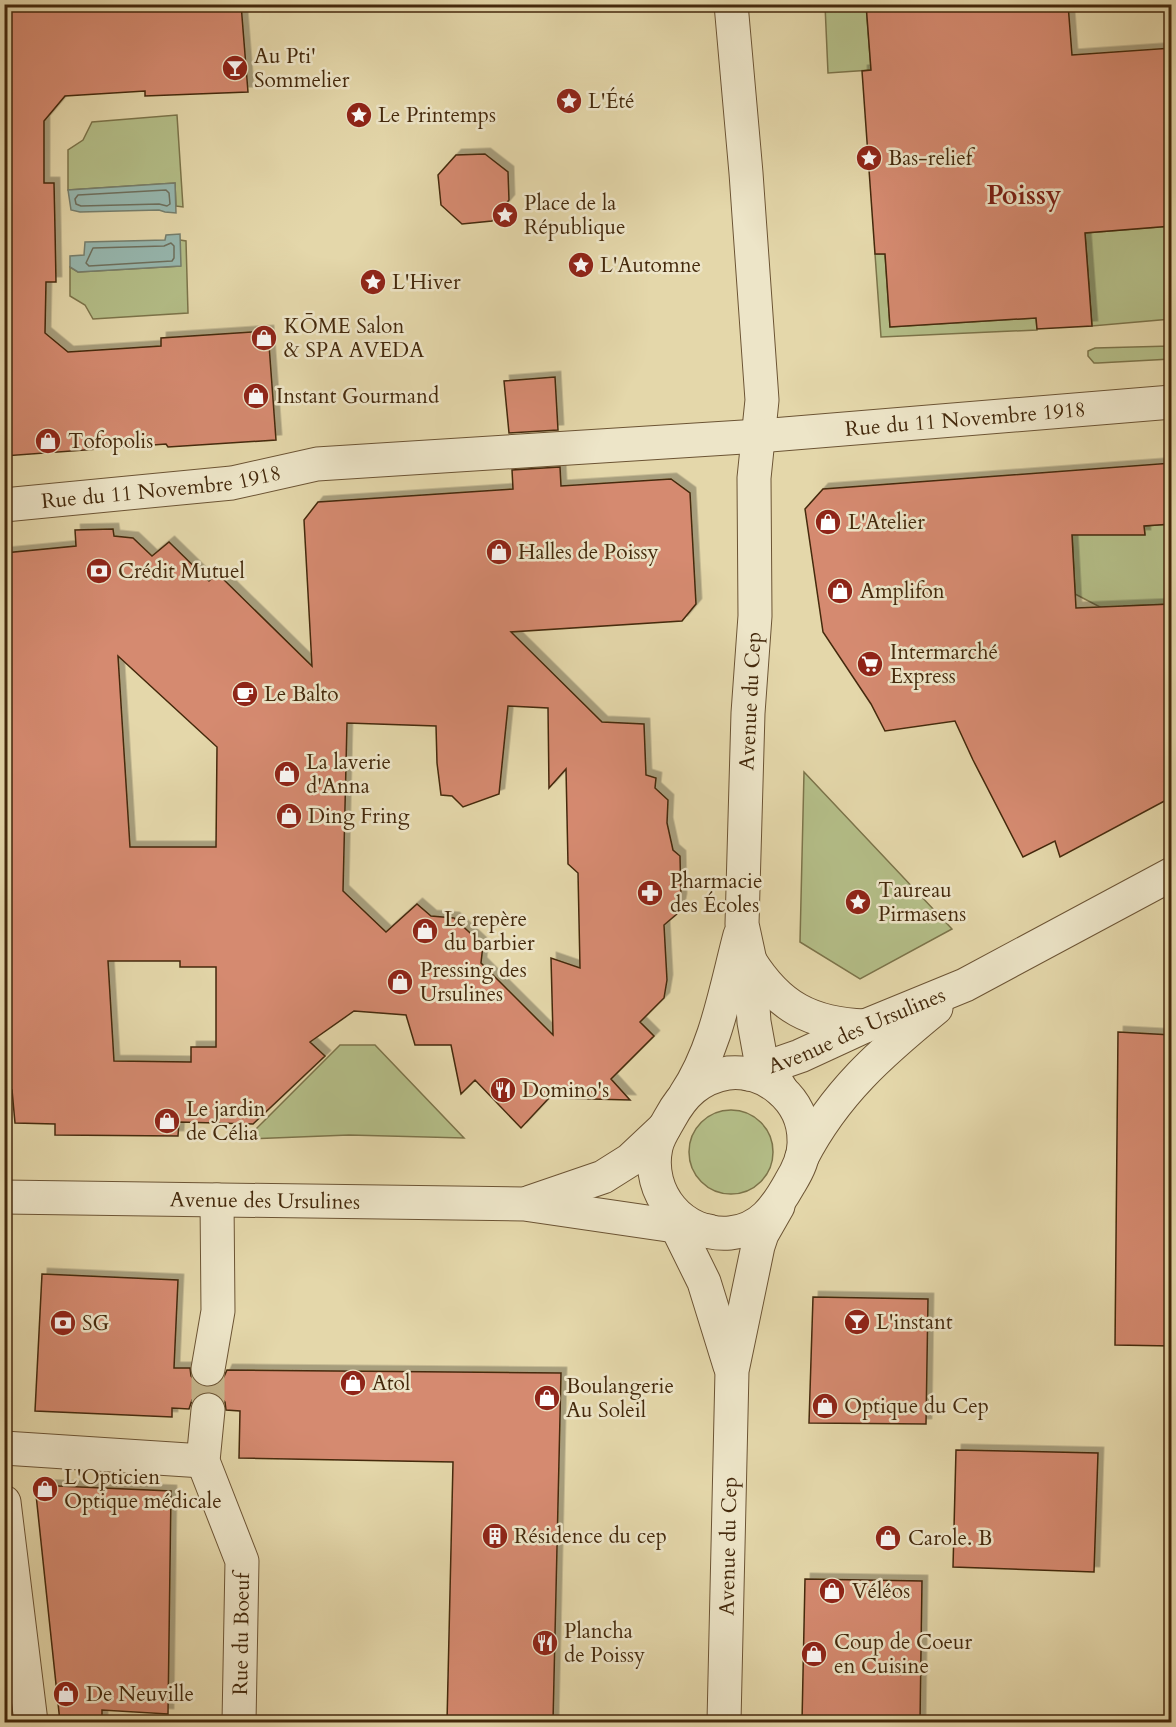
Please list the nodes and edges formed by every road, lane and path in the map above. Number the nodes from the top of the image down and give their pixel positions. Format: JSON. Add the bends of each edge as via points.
{"nodes":[{"id":1,"x":731,"y":4,"type":"edge"},
{"id":2,"x":1172,"y":402,"type":"edge"},
{"id":3,"x":759,"y":436,"type":"junction"},
{"id":4,"x":4,"y":505,"type":"edge"},
{"id":5,"x":1172,"y":874,"type":"edge"},
{"id":6,"x":742,"y":924,"type":"junction"},
{"id":7,"x":750,"y":961,"type":"junction"},
{"id":8,"x":965,"y":985,"type":"junction"},
{"id":9,"x":865,"y":1026,"type":"junction"},
{"id":10,"x":765,"y":1078,"type":"junction"},
{"id":11,"x":685,"y":1095,"type":"junction"},
{"id":12,"x":665,"y":1127,"type":"junction"},
{"id":13,"x":802,"y":1157,"type":"junction"},
{"id":14,"x":4,"y":1197,"type":"edge"},
{"id":15,"x":217,"y":1200,"type":"junction"},
{"id":16,"x":524,"y":1204,"type":"junction"},
{"id":17,"x":778,"y":1206,"type":"junction"},
{"id":18,"x":693,"y":1229,"type":"junction"},
{"id":19,"x":208,"y":1369,"type":"tunnel mouth"},
{"id":20,"x":732,"y":1371,"type":"junction"},
{"id":21,"x":208,"y":1410,"type":"tunnel mouth"},
{"id":22,"x":4,"y":1448,"type":"edge"},
{"id":23,"x":203,"y":1461,"type":"junction"},
{"id":24,"x":4,"y":1502,"type":"edge"},
{"id":25,"x":31,"y":1722,"type":"edge"},
{"id":26,"x":239,"y":1722,"type":"edge"},
{"id":27,"x":724,"y":1722,"type":"edge"}],
"edges":[{"from":1,"to":3,"type":"street","via":[[762,400]]},
{"from":2,"to":3,"type":"street","name":"Rue du 11 Novembre 1918"},
{"from":3,"to":4,"type":"street","name":"Rue du 11 Novembre 1918","via":[[316,464],[232,483]]},
{"from":3,"to":6,"type":"street","name":"Avenue du Cep","via":[[754,478],[755,616]]},
{"from":5,"to":8,"type":"street","name":"Avenue des Ursulines"},
{"from":6,"to":7,"type":"street","name":"Avenue du Cep"},
{"from":6,"to":11,"type":"street","name":"Avenue du Cep","via":[[716,1025],[698,1076]]},
{"from":7,"to":9,"type":"street","via":[[769,988],[802,1013],[843,1025]]},
{"from":7,"to":10,"type":"street","name":"Avenue du Cep"},
{"from":8,"to":9,"type":"street","name":"Avenue des Ursulines"},
{"from":8,"to":13,"type":"street","name":"Avenue des Ursulines","via":[[859,1076],[821,1123]]},
{"from":9,"to":10,"type":"street","name":"Avenue des Ursulines","via":[[800,1056]]},
{"from":10,"to":11,"type":"street","via":[[728,1073],[710,1077]]},
{"from":10,"to":13,"type":"street","via":[[792,1102],[799,1115],[804,1140]]},
{"from":11,"to":12,"type":"street"},
{"from":12,"to":16,"type":"street","name":"Avenue des Ursulines","via":[[630,1160],[603,1177]]},
{"from":12,"to":18,"type":"street","name":"Avenue du Cep","via":[[657,1143],[656,1177],[662,1198]]},
{"from":13,"to":17,"type":"street"},
{"from":14,"to":15,"type":"street","name":"Avenue des Ursulines"},
{"from":15,"to":16,"type":"street","name":"Avenue des Ursulines"},
{"from":15,"to":19,"type":"street","via":[[218,1311]]},
{"from":16,"to":18,"type":"street","name":"Avenue des Ursulines"},
{"from":17,"to":18,"type":"street","via":[[747,1229],[731,1233]]},
{"from":17,"to":20,"type":"street","name":"Avenue du Cep","via":[[758,1246]]},
{"from":18,"to":20,"type":"street","name":"Avenue du Cep"},
{"from":20,"to":27,"type":"street","name":"Avenue du Cep"},
{"from":21,"to":23,"type":"street","name":"Rue du Boeuf"},
{"from":22,"to":23,"type":"street"},
{"from":23,"to":26,"type":"street","name":"Rue du Boeuf","via":[[242,1561]]},
{"from":24,"to":25,"type":"street"}]}
